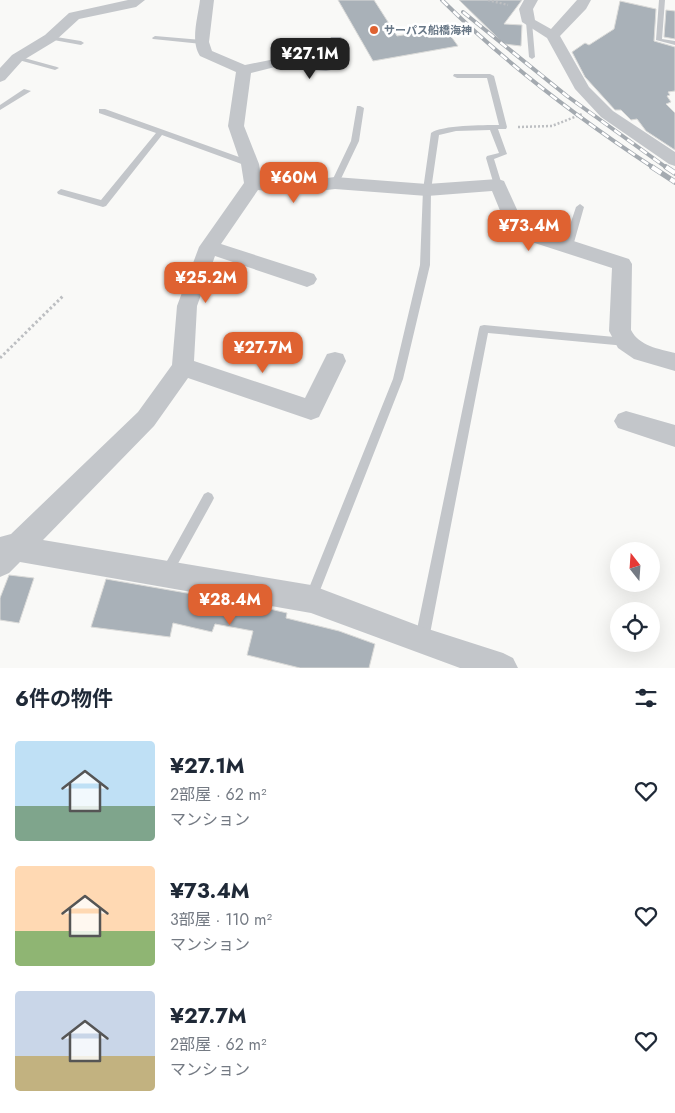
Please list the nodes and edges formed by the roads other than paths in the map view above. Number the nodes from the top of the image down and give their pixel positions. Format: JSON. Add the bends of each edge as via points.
{"nodes":[{"id":1,"x":138,"y":0,"type":"edge"},
{"id":2,"x":207,"y":0,"type":"edge"},
{"id":3,"x":531,"y":0,"type":"edge"},
{"id":4,"x":584,"y":0,"type":"edge"},
{"id":5,"x":662,"y":0,"type":"edge"},
{"id":6,"x":529,"y":22,"type":"junction"},
{"id":7,"x":553,"y":35,"type":"junction"},
{"id":8,"x":50,"y":38,"type":"junction"},
{"id":9,"x":155,"y":38,"type":"dead end"},
{"id":10,"x":336,"y":40,"type":"dead end"},
{"id":11,"x":202,"y":42,"type":"junction"},
{"id":12,"x":675,"y":42,"type":"edge"},
{"id":13,"x":81,"y":43,"type":"dead end"},
{"id":14,"x":532,"y":57,"type":"dead end"},
{"id":15,"x":17,"y":58,"type":"junction"},
{"id":16,"x":55,"y":68,"type":"dead end"},
{"id":17,"x":244,"y":70,"type":"junction"},
{"id":18,"x":457,"y":76,"type":"dead end"},
{"id":19,"x":0,"y":77,"type":"edge"},
{"id":20,"x":27,"y":91,"type":"dead end"},
{"id":21,"x":0,"y":108,"type":"edge"},
{"id":22,"x":360,"y":108,"type":"dead end"},
{"id":23,"x":102,"y":111,"type":"dead end"},
{"id":24,"x":498,"y":127,"type":"junction"},
{"id":25,"x":160,"y":133,"type":"junction"},
{"id":26,"x":675,"y":160,"type":"edge"},
{"id":27,"x":251,"y":173,"type":"junction"},
{"id":28,"x":335,"y":183,"type":"junction"},
{"id":29,"x":498,"y":185,"type":"junction"},
{"id":30,"x":427,"y":190,"type":"junction"},
{"id":31,"x":61,"y":192,"type":"dead end"},
{"id":32,"x":580,"y":207,"type":"dead end"},
{"id":33,"x":568,"y":246,"type":"junction"},
{"id":34,"x":209,"y":247,"type":"junction"},
{"id":35,"x":307,"y":279,"type":"dead end"},
{"id":36,"x":626,"y":342,"type":"junction"},
{"id":37,"x":335,"y":361,"type":"dead end"},
{"id":38,"x":675,"y":362,"type":"edge"},
{"id":39,"x":183,"y":367,"type":"junction"},
{"id":40,"x":626,"y":421,"type":"dead end"},
{"id":41,"x":675,"y":436,"type":"edge"},
{"id":42,"x":208,"y":498,"type":"dead end"},
{"id":43,"x":6,"y":553,"type":"edge"},
{"id":44,"x":166,"y":574,"type":"junction"},
{"id":45,"x":311,"y":599,"type":"junction"},
{"id":46,"x":422,"y":641,"type":"junction"},
{"id":47,"x":503,"y":668,"type":"edge"}],
"edges":[{"from":1,"to":8,"type":"street","via":[[74,16]]},
{"from":2,"to":11,"type":"street"},
{"from":3,"to":6,"type":"street","via":[[526,9]]},
{"from":4,"to":7,"type":"street"},
{"from":5,"to":12,"type":"lane","via":[[659,40]]},
{"from":6,"to":7,"type":"street"},
{"from":6,"to":14,"type":"lane"},
{"from":7,"to":26,"type":"street","via":[[583,89],[607,114]]},
{"from":8,"to":13,"type":"lane"},
{"from":8,"to":15,"type":"street"},
{"from":9,"to":11,"type":"lane"},
{"from":10,"to":17,"type":"street","via":[[326,67],[274,63]]},
{"from":11,"to":17,"type":"street","via":[[205,53]]},
{"from":15,"to":16,"type":"lane"},
{"from":15,"to":19,"type":"street"},
{"from":17,"to":27,"type":"street","via":[[236,126]]},
{"from":18,"to":24,"type":"lane","via":[[490,76]]},
{"from":20,"to":21,"type":"lane"},
{"from":22,"to":28,"type":"lane","via":[[355,142]]},
{"from":23,"to":25,"type":"lane"},
{"from":24,"to":29,"type":"lane","via":[[502,154],[490,158]]},
{"from":24,"to":30,"type":"lane","via":[[435,133]]},
{"from":25,"to":27,"type":"lane"},
{"from":25,"to":31,"type":"lane","via":[[103,204]]},
{"from":27,"to":28,"type":"street","via":[[295,188]]},
{"from":27,"to":34,"type":"street"},
{"from":28,"to":30,"type":"street"},
{"from":29,"to":30,"type":"street"},
{"from":29,"to":33,"type":"street","via":[[517,230]]},
{"from":30,"to":45,"type":"lane","via":[[425,265],[398,379]]},
{"from":32,"to":33,"type":"lane"},
{"from":33,"to":36,"type":"street","via":[[622,264],[620,331]]},
{"from":34,"to":35,"type":"street"},
{"from":34,"to":39,"type":"street","via":[[187,306]]},
{"from":36,"to":38,"type":"street","via":[[642,353]]},
{"from":36,"to":46,"type":"lane","via":[[484,329]]},
{"from":37,"to":39,"type":"street","via":[[310,410]]},
{"from":39,"to":43,"type":"street","via":[[146,419]]},
{"from":40,"to":41,"type":"street"},
{"from":42,"to":44,"type":"lane"},
{"from":43,"to":44,"type":"street"},
{"from":44,"to":45,"type":"street"},
{"from":45,"to":46,"type":"street"},
{"from":46,"to":47,"type":"street"}]}
